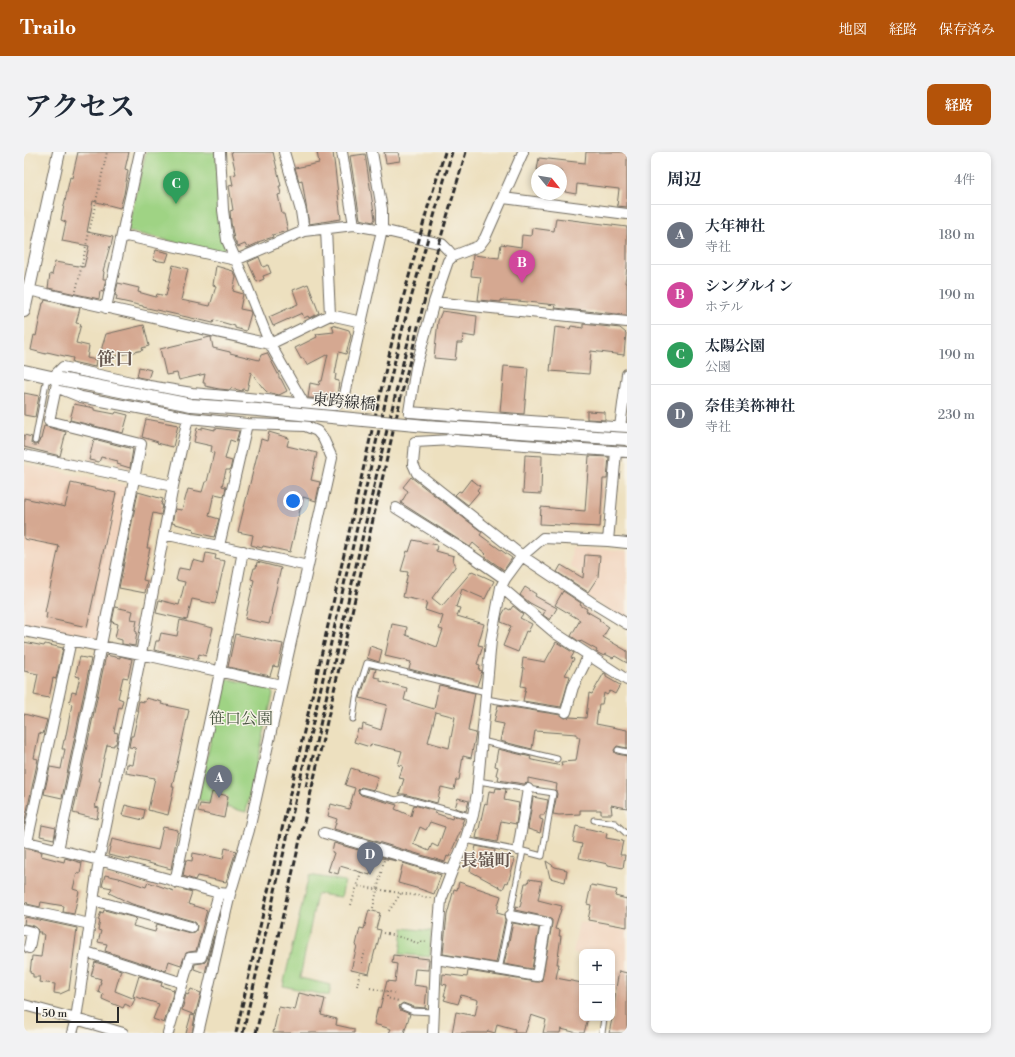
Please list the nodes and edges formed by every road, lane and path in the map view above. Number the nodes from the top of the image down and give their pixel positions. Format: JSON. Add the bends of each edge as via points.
{"nodes":[{"id":1,"x":59,"y":152,"type":"edge"},
{"id":2,"x":107,"y":152,"type":"edge"},
{"id":3,"x":140,"y":152,"type":"edge"},
{"id":4,"x":220,"y":152,"type":"edge"},
{"id":5,"x":284,"y":152,"type":"edge"},
{"id":6,"x":342,"y":152,"type":"edge"},
{"id":7,"x":372,"y":152,"type":"edge"},
{"id":8,"x":523,"y":152,"type":"edge"},
{"id":9,"x":503,"y":198,"type":"junction"},
{"id":10,"x":627,"y":214,"type":"edge"},
{"id":11,"x":354,"y":225,"type":"junction"},
{"id":12,"x":326,"y":229,"type":"junction"},
{"id":13,"x":382,"y":230,"type":"junction"},
{"id":14,"x":304,"y":231,"type":"junction"},
{"id":15,"x":122,"y":235,"type":"junction"},
{"id":16,"x":453,"y":256,"type":"junction"},
{"id":17,"x":236,"y":260,"type":"junction"},
{"id":18,"x":26,"y":290,"type":"edge"},
{"id":19,"x":74,"y":300,"type":"junction"},
{"id":20,"x":434,"y":302,"type":"junction"},
{"id":21,"x":106,"y":308,"type":"junction"},
{"id":22,"x":24,"y":311,"type":"edge"},
{"id":23,"x":330,"y":315,"type":"junction"},
{"id":24,"x":362,"y":322,"type":"junction"},
{"id":25,"x":627,"y":322,"type":"edge"},
{"id":26,"x":270,"y":344,"type":"junction"},
{"id":27,"x":24,"y":371,"type":"edge"},
{"id":28,"x":627,"y":374,"type":"edge"},
{"id":29,"x":55,"y":379,"type":"junction"},
{"id":30,"x":192,"y":393,"type":"junction"},
{"id":31,"x":304,"y":404,"type":"junction"},
{"id":32,"x":454,"y":415,"type":"junction"},
{"id":33,"x":188,"y":418,"type":"junction"},
{"id":34,"x":549,"y":422,"type":"junction"},
{"id":35,"x":247,"y":424,"type":"junction"},
{"id":36,"x":305,"y":426,"type":"junction"},
{"id":37,"x":624,"y":427,"type":"edge"},
{"id":38,"x":627,"y":439,"type":"edge"},
{"id":39,"x":452,"y":440,"type":"junction"},
{"id":40,"x":35,"y":441,"type":"dead end"},
{"id":41,"x":548,"y":446,"type":"junction"},
{"id":42,"x":616,"y":452,"type":"junction"},
{"id":43,"x":627,"y":452,"type":"edge"},
{"id":44,"x":24,"y":455,"type":"edge"},
{"id":45,"x":134,"y":478,"type":"junction"},
{"id":46,"x":173,"y":486,"type":"junction"},
{"id":47,"x":396,"y":508,"type":"dead end"},
{"id":48,"x":164,"y":534,"type":"junction"},
{"id":49,"x":608,"y":540,"type":"junction"},
{"id":50,"x":627,"y":543,"type":"edge"},
{"id":51,"x":219,"y":546,"type":"junction"},
{"id":52,"x":243,"y":551,"type":"junction"},
{"id":53,"x":522,"y":556,"type":"junction"},
{"id":54,"x":308,"y":566,"type":"junction"},
{"id":55,"x":503,"y":583,"type":"junction"},
{"id":56,"x":627,"y":624,"type":"edge"},
{"id":57,"x":24,"y":631,"type":"edge"},
{"id":58,"x":71,"y":640,"type":"junction"},
{"id":59,"x":100,"y":646,"type":"junction"},
{"id":60,"x":141,"y":654,"type":"junction"},
{"id":61,"x":588,"y":655,"type":"junction"},
{"id":62,"x":220,"y":672,"type":"junction"},
{"id":63,"x":627,"y":680,"type":"edge"},
{"id":64,"x":281,"y":685,"type":"junction"},
{"id":65,"x":486,"y":696,"type":"junction"},
{"id":66,"x":566,"y":712,"type":"joint"},
{"id":67,"x":353,"y":720,"type":"dead end"},
{"id":68,"x":482,"y":741,"type":"junction"},
{"id":69,"x":618,"y":750,"type":"dead end"},
{"id":70,"x":627,"y":752,"type":"edge"},
{"id":71,"x":556,"y":759,"type":"dead end"},
{"id":72,"x":478,"y":781,"type":"junction"},
{"id":73,"x":528,"y":789,"type":"junction"},
{"id":74,"x":362,"y":791,"type":"dead end"},
{"id":75,"x":473,"y":817,"type":"junction"},
{"id":76,"x":594,"y":820,"type":"dead end"},
{"id":77,"x":324,"y":833,"type":"dead end"},
{"id":78,"x":627,"y":834,"type":"edge"},
{"id":79,"x":465,"y":840,"type":"junction"},
{"id":80,"x":26,"y":841,"type":"edge"},
{"id":81,"x":58,"y":850,"type":"junction"},
{"id":82,"x":520,"y":851,"type":"junction"},
{"id":83,"x":387,"y":852,"type":"junction"},
{"id":84,"x":99,"y":860,"type":"junction"},
{"id":85,"x":452,"y":871,"type":"junction"},
{"id":86,"x":361,"y":872,"type":"dead end"},
{"id":87,"x":175,"y":882,"type":"junction"},
{"id":88,"x":357,"y":886,"type":"junction"},
{"id":89,"x":378,"y":890,"type":"junction"},
{"id":90,"x":220,"y":893,"type":"junction"},
{"id":91,"x":401,"y":893,"type":"junction"},
{"id":92,"x":230,"y":894,"type":"junction"},
{"id":93,"x":94,"y":900,"type":"junction"},
{"id":94,"x":440,"y":900,"type":"junction"},
{"id":95,"x":351,"y":904,"type":"dead end"},
{"id":96,"x":373,"y":908,"type":"dead end"},
{"id":97,"x":24,"y":910,"type":"edge"},
{"id":98,"x":389,"y":910,"type":"dead end"},
{"id":99,"x":510,"y":916,"type":"junction"},
{"id":100,"x":90,"y":924,"type":"junction"},
{"id":101,"x":191,"y":927,"type":"dead end"},
{"id":102,"x":24,"y":930,"type":"edge"},
{"id":103,"x":384,"y":933,"type":"dead end"},
{"id":104,"x":438,"y":944,"type":"junction"},
{"id":105,"x":29,"y":948,"type":"dead end"},
{"id":106,"x":365,"y":951,"type":"dead end"},
{"id":107,"x":86,"y":952,"type":"junction"},
{"id":108,"x":436,"y":959,"type":"junction"},
{"id":109,"x":362,"y":963,"type":"dead end"},
{"id":110,"x":499,"y":970,"type":"junction"},
{"id":111,"x":360,"y":972,"type":"dead end"},
{"id":112,"x":183,"y":984,"type":"junction"},
{"id":113,"x":357,"y":986,"type":"dead end"},
{"id":114,"x":370,"y":988,"type":"dead end"},
{"id":115,"x":387,"y":992,"type":"junction"},
{"id":116,"x":394,"y":993,"type":"dead end"},
{"id":117,"x":24,"y":1005,"type":"edge"},
{"id":118,"x":403,"y":1007,"type":"joint"},
{"id":119,"x":434,"y":1012,"type":"junction"},
{"id":120,"x":76,"y":1019,"type":"junction"},
{"id":121,"x":604,"y":1021,"type":"edge"},
{"id":122,"x":72,"y":1033,"type":"edge"},
{"id":123,"x":123,"y":1033,"type":"edge"},
{"id":124,"x":168,"y":1033,"type":"edge"},
{"id":125,"x":198,"y":1033,"type":"edge"},
{"id":126,"x":433,"y":1033,"type":"edge"},
{"id":127,"x":602,"y":1033,"type":"edge"}],
"edges":[{"from":1,"to":18,"type":"street"},
{"from":2,"to":19,"type":"path"},
{"from":3,"to":15,"type":"street"},
{"from":4,"to":17,"type":"street","via":[[227,240]]},
{"from":5,"to":14,"type":"street"},
{"from":6,"to":11,"type":"street"},
{"from":7,"to":13,"type":"street","via":[[382,208]]},
{"from":8,"to":9,"type":"street"},
{"from":9,"to":10,"type":"street"},
{"from":9,"to":16,"type":"street","via":[[479,246]]},
{"from":11,"to":12,"type":"street"},
{"from":11,"to":13,"type":"street"},
{"from":12,"to":14,"type":"street"},
{"from":12,"to":23,"type":"street"},
{"from":13,"to":16,"type":"street","via":[[442,244]]},
{"from":13,"to":24,"type":"street"},
{"from":14,"to":17,"type":"street"},
{"from":15,"to":17,"type":"street"},
{"from":15,"to":21,"type":"street"},
{"from":16,"to":20,"type":"street","via":[[448,261]]},
{"from":17,"to":26,"type":"street"},
{"from":18,"to":19,"type":"street"},
{"from":18,"to":22,"type":"street"},
{"from":19,"to":21,"type":"street"},
{"from":20,"to":25,"type":"street"},
{"from":20,"to":32,"type":"street","via":[[416,367],[408,412]]},
{"from":21,"to":26,"type":"street"},
{"from":23,"to":24,"type":"street"},
{"from":23,"to":26,"type":"street"},
{"from":24,"to":31,"type":"street","via":[[344,399],[336,405]]},
{"from":26,"to":31,"type":"street"},
{"from":27,"to":29,"type":"street","name":"東跨線橋"},
{"from":28,"to":37,"type":"street"},
{"from":29,"to":30,"type":"street","via":[[64,367]]},
{"from":29,"to":33,"type":"street","via":[[61,389],[81,397]]},
{"from":29,"to":38,"type":"street","name":"東跨線橋","bridge":true,"via":[[191,405],[426,426]]},
{"from":29,"to":40,"type":"lane"},
{"from":29,"to":45,"type":"street","via":[[49,421],[141,444]]},
{"from":30,"to":31,"type":"street"},
{"from":30,"to":33,"type":"lane"},
{"from":31,"to":36,"type":"street"},
{"from":32,"to":34,"type":"street"},
{"from":32,"to":39,"type":"street"},
{"from":33,"to":35,"type":"street"},
{"from":33,"to":46,"type":"street"},
{"from":34,"to":37,"type":"street"},
{"from":34,"to":41,"type":"lane"},
{"from":35,"to":36,"type":"street"},
{"from":35,"to":51,"type":"street"},
{"from":36,"to":54,"type":"street","via":[[317,431],[323,438],[332,458]]},
{"from":39,"to":41,"type":"street"},
{"from":39,"to":53,"type":"street","via":[[415,442],[412,464],[417,473]]},
{"from":41,"to":42,"type":"street"},
{"from":42,"to":43,"type":"street"},
{"from":42,"to":49,"type":"street"},
{"from":44,"to":45,"type":"street"},
{"from":45,"to":46,"type":"street"},
{"from":45,"to":59,"type":"street"},
{"from":46,"to":48,"type":"street"},
{"from":47,"to":55,"type":"street","via":[[462,549]]},
{"from":48,"to":51,"type":"street"},
{"from":48,"to":60,"type":"street"},
{"from":49,"to":50,"type":"street"},
{"from":49,"to":53,"type":"street","via":[[543,538]]},
{"from":51,"to":52,"type":"street"},
{"from":52,"to":54,"type":"street"},
{"from":52,"to":62,"type":"street"},
{"from":53,"to":55,"type":"street"},
{"from":53,"to":56,"type":"street"},
{"from":54,"to":64,"type":"street"},
{"from":55,"to":61,"type":"street","via":[[555,633]]},
{"from":55,"to":65,"type":"street","via":[[491,640]]},
{"from":57,"to":58,"type":"street"},
{"from":58,"to":59,"type":"street"},
{"from":58,"to":80,"type":"street"},
{"from":59,"to":60,"type":"street"},
{"from":59,"to":81,"type":"street"},
{"from":60,"to":62,"type":"street"},
{"from":60,"to":84,"type":"street"},
{"from":61,"to":63,"type":"street"},
{"from":61,"to":66,"type":"street","via":[[573,687]]},
{"from":62,"to":64,"type":"street"},
{"from":62,"to":87,"type":"street"},
{"from":64,"to":92,"type":"street","via":[[249,830]]},
{"from":65,"to":66,"type":"lane"},
{"from":65,"to":67,"type":"lane","via":[[367,663],[356,698]]},
{"from":65,"to":68,"type":"street"},
{"from":68,"to":71,"type":"lane"},
{"from":68,"to":72,"type":"street"},
{"from":69,"to":70,"type":"lane"},
{"from":72,"to":73,"type":"lane"},
{"from":72,"to":75,"type":"street"},
{"from":73,"to":82,"type":"street"},
{"from":73,"to":82,"type":"lane","via":[[553,793],[542,856]]},
{"from":74,"to":75,"type":"lane","via":[[396,800],[403,798]]},
{"from":75,"to":79,"type":"street"},
{"from":76,"to":78,"type":"lane","via":[[614,823]]},
{"from":77,"to":83,"type":"street"},
{"from":79,"to":82,"type":"lane"},
{"from":79,"to":85,"type":"street"},
{"from":80,"to":81,"type":"street"},
{"from":81,"to":84,"type":"street"},
{"from":82,"to":99,"type":"lane"},
{"from":83,"to":85,"type":"street"},
{"from":83,"to":89,"type":"path"},
{"from":84,"to":87,"type":"street"},
{"from":84,"to":93,"type":"street"},
{"from":85,"to":94,"type":"street"},
{"from":86,"to":88,"type":"path"},
{"from":87,"to":90,"type":"street"},
{"from":88,"to":89,"type":"path"},
{"from":88,"to":95,"type":"path"},
{"from":89,"to":91,"type":"path"},
{"from":89,"to":96,"type":"path"},
{"from":90,"to":92,"type":"street"},
{"from":90,"to":112,"type":"street","via":[[201,957],[190,958]]},
{"from":91,"to":94,"type":"path"},
{"from":91,"to":98,"type":"path"},
{"from":92,"to":125,"type":"street"},
{"from":93,"to":100,"type":"street"},
{"from":93,"to":101,"type":"street"},
{"from":94,"to":104,"type":"street"},
{"from":97,"to":100,"type":"street"},
{"from":99,"to":110,"type":"lane"},
{"from":99,"to":110,"type":"street","via":[[546,923],[537,976]]},
{"from":100,"to":107,"type":"street"},
{"from":102,"to":105,"type":"street","via":[[32,932]]},
{"from":103,"to":104,"type":"path","via":[[417,943],[423,941]]},
{"from":104,"to":108,"type":"street"},
{"from":106,"to":109,"type":"path"},
{"from":107,"to":112,"type":"street"},
{"from":107,"to":120,"type":"street"},
{"from":108,"to":110,"type":"street"},
{"from":108,"to":119,"type":"street"},
{"from":111,"to":113,"type":"path"},
{"from":112,"to":124,"type":"street"},
{"from":114,"to":115,"type":"path"},
{"from":115,"to":116,"type":"path"},
{"from":115,"to":118,"type":"path","via":[[387,998],[404,1003]]},
{"from":117,"to":120,"type":"street"},
{"from":118,"to":119,"type":"lane","via":[[413,1011]]},
{"from":119,"to":126,"type":"street"},
{"from":120,"to":122,"type":"street"},
{"from":120,"to":123,"type":"street"},
{"from":121,"to":127,"type":"lane"}]}
